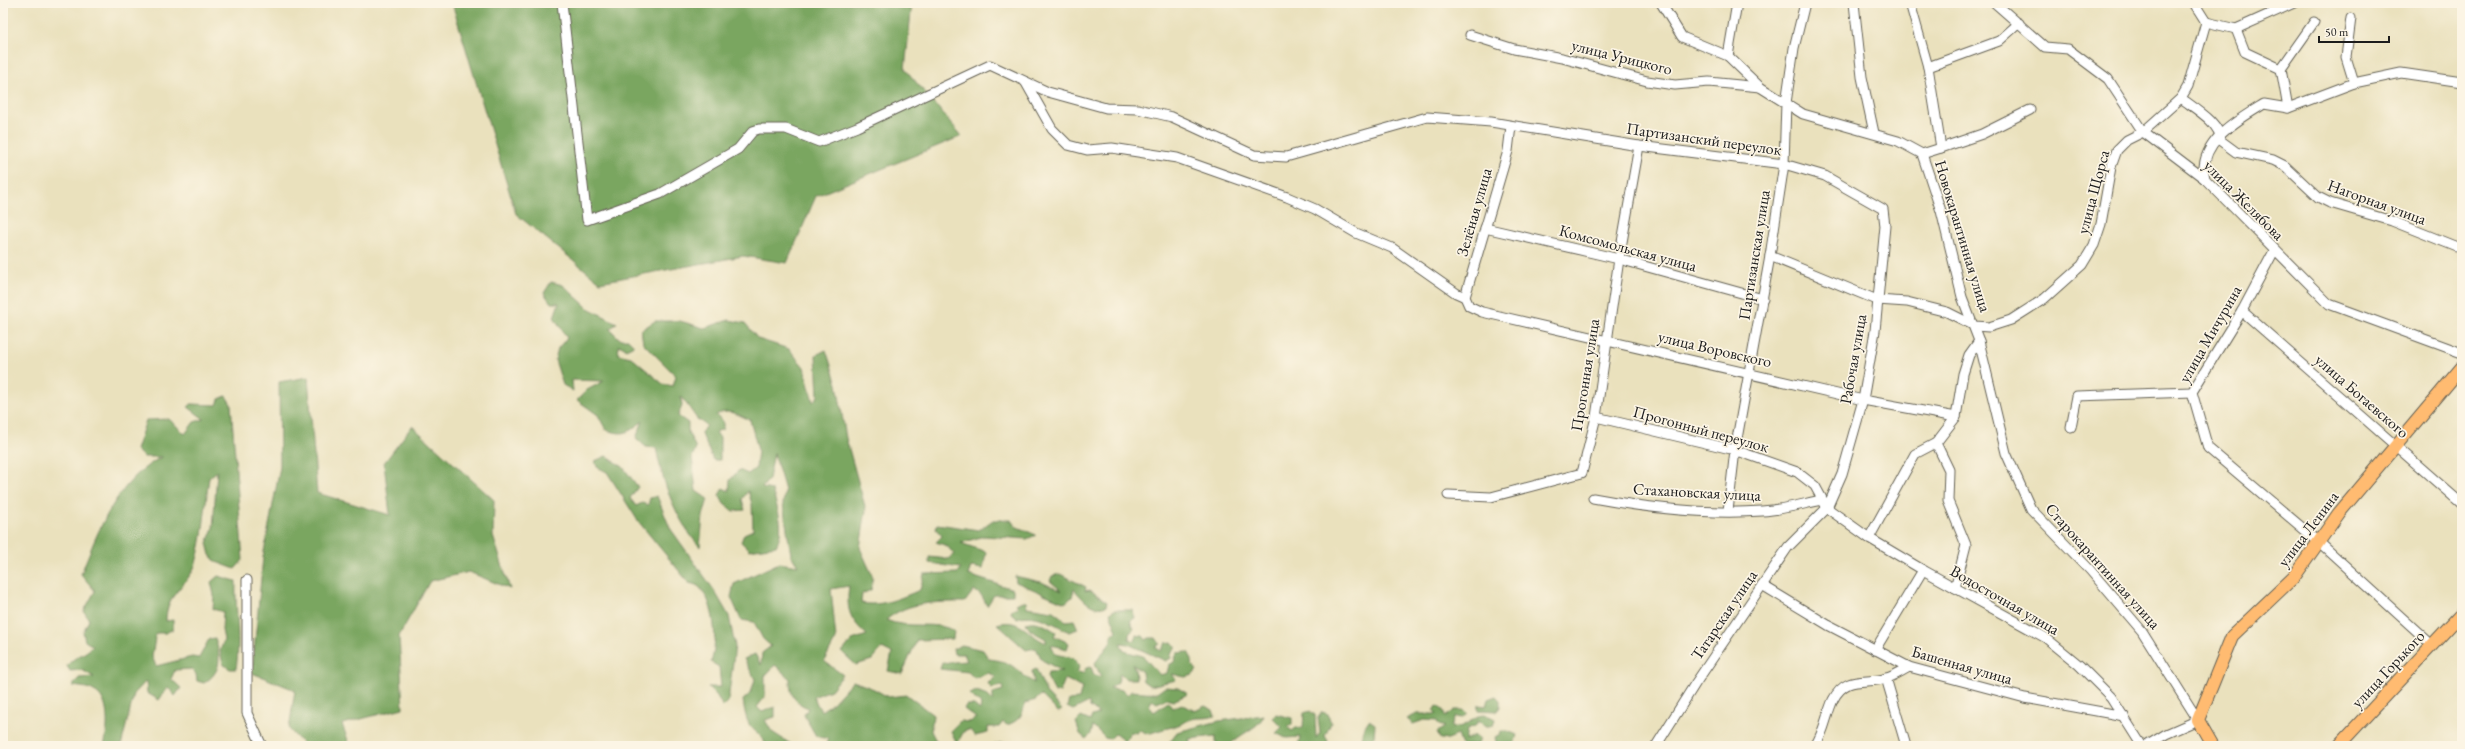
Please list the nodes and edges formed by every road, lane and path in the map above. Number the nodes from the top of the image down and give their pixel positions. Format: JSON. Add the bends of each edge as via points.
{"nodes":[{"id":1,"x":562,"y":3,"type":"edge"},
{"id":2,"x":1662,"y":3,"type":"edge"},
{"id":3,"x":1738,"y":3,"type":"edge"},
{"id":4,"x":1805,"y":3,"type":"edge"},
{"id":5,"x":1854,"y":3,"type":"edge"},
{"id":6,"x":1910,"y":3,"type":"edge"},
{"id":7,"x":1995,"y":3,"type":"edge"},
{"id":8,"x":2194,"y":3,"type":"edge"},
{"id":9,"x":2294,"y":3,"type":"edge"},
{"id":10,"x":2351,"y":18,"type":"dead end"},
{"id":11,"x":2206,"y":22,"type":"junction"},
{"id":12,"x":2314,"y":22,"type":"dead end"},
{"id":13,"x":2019,"y":23,"type":"junction"},
{"id":14,"x":2236,"y":29,"type":"junction"},
{"id":15,"x":1470,"y":35,"type":"dead end"},
{"id":16,"x":1728,"y":56,"type":"junction"},
{"id":17,"x":1928,"y":67,"type":"junction"},
{"id":18,"x":2281,"y":69,"type":"junction"},
{"id":19,"x":2462,"y":82,"type":"edge"},
{"id":20,"x":1026,"y":83,"type":"junction"},
{"id":21,"x":2354,"y":83,"type":"junction"},
{"id":22,"x":1760,"y":87,"type":"junction"},
{"id":23,"x":2181,"y":98,"type":"junction"},
{"id":24,"x":1786,"y":103,"type":"junction"},
{"id":25,"x":2288,"y":108,"type":"junction"},
{"id":26,"x":2030,"y":110,"type":"dead end"},
{"id":27,"x":1511,"y":126,"type":"junction"},
{"id":28,"x":2143,"y":132,"type":"junction"},
{"id":29,"x":1874,"y":133,"type":"junction"},
{"id":30,"x":2220,"y":134,"type":"junction"},
{"id":31,"x":1640,"y":146,"type":"junction"},
{"id":32,"x":1941,"y":148,"type":"junction"},
{"id":33,"x":1922,"y":154,"type":"junction"},
{"id":34,"x":1784,"y":164,"type":"junction"},
{"id":35,"x":2204,"y":179,"type":"junction"},
{"id":36,"x":1883,"y":209,"type":"joint"},
{"id":37,"x":1485,"y":228,"type":"junction"},
{"id":38,"x":2462,"y":249,"type":"edge"},
{"id":39,"x":2274,"y":251,"type":"junction"},
{"id":40,"x":1770,"y":256,"type":"junction"},
{"id":41,"x":1618,"y":259,"type":"junction"},
{"id":42,"x":1465,"y":297,"type":"junction"},
{"id":43,"x":1763,"y":299,"type":"junction"},
{"id":44,"x":1877,"y":300,"type":"junction"},
{"id":45,"x":2242,"y":311,"type":"junction"},
{"id":46,"x":1975,"y":326,"type":"junction"},
{"id":47,"x":1606,"y":340,"type":"junction"},
{"id":48,"x":1979,"y":341,"type":"junction"},
{"id":49,"x":2462,"y":353,"type":"edge"},
{"id":50,"x":2462,"y":367,"type":"edge"},
{"id":51,"x":1749,"y":372,"type":"junction"},
{"id":52,"x":2192,"y":392,"type":"junction"},
{"id":53,"x":1862,"y":400,"type":"junction"},
{"id":54,"x":1596,"y":417,"type":"junction"},
{"id":55,"x":1956,"y":417,"type":"junction"},
{"id":56,"x":2071,"y":427,"type":"dead end"},
{"id":57,"x":1936,"y":443,"type":"junction"},
{"id":58,"x":2395,"y":444,"type":"junction"},
{"id":59,"x":1734,"y":450,"type":"junction"},
{"id":60,"x":1448,"y":495,"type":"dead end"},
{"id":61,"x":1593,"y":498,"type":"dead end"},
{"id":62,"x":1824,"y":504,"type":"junction"},
{"id":63,"x":2462,"y":504,"type":"edge"},
{"id":64,"x":2031,"y":509,"type":"joint"},
{"id":65,"x":1728,"y":511,"type":"junction"},
{"id":66,"x":1869,"y":538,"type":"junction"},
{"id":67,"x":2319,"y":542,"type":"junction"},
{"id":68,"x":1923,"y":570,"type":"junction"},
{"id":69,"x":246,"y":580,"type":"dead end"},
{"id":70,"x":1762,"y":585,"type":"junction"},
{"id":71,"x":1955,"y":588,"type":"junction"},
{"id":72,"x":2462,"y":614,"type":"edge"},
{"id":73,"x":2432,"y":645,"type":"junction"},
{"id":74,"x":1875,"y":650,"type":"junction"},
{"id":75,"x":1909,"y":667,"type":"junction"},
{"id":76,"x":1886,"y":678,"type":"junction"},
{"id":77,"x":2124,"y":716,"type":"junction"},
{"id":78,"x":2198,"y":720,"type":"junction"},
{"id":79,"x":262,"y":746,"type":"edge"},
{"id":80,"x":1656,"y":746,"type":"edge"},
{"id":81,"x":1815,"y":746,"type":"edge"},
{"id":82,"x":1906,"y":746,"type":"edge"},
{"id":83,"x":2142,"y":746,"type":"edge"},
{"id":84,"x":2146,"y":746,"type":"edge"},
{"id":85,"x":2213,"y":746,"type":"edge"},
{"id":86,"x":2338,"y":746,"type":"edge"}],
"edges":[{"from":1,"to":20,"type":"street","name":"Партизанский переулок","via":[[588,220],[660,194],[738,149],[759,128],[786,129],[819,142],[990,66]]},
{"from":2,"to":16,"type":"street","via":[[1682,37]]},
{"from":3,"to":16,"type":"street"},
{"from":4,"to":24,"type":"street","name":"Партизанская улица","via":[[1794,48]]},
{"from":5,"to":29,"type":"street","via":[[1862,77]]},
{"from":6,"to":17,"type":"street","name":"Новокарантинная улица"},
{"from":7,"to":13,"type":"street","name":"улица Желябова"},
{"from":8,"to":11,"type":"street"},
{"from":9,"to":14,"type":"street"},
{"from":10,"to":21,"type":"street","via":[[2346,57]]},
{"from":11,"to":14,"type":"street"},
{"from":11,"to":23,"type":"street","via":[[2188,86]]},
{"from":12,"to":18,"type":"street"},
{"from":13,"to":17,"type":"street","via":[[1999,41]]},
{"from":13,"to":28,"type":"street","name":"улица Желябова","via":[[2045,47],[2068,49],[2108,79]]},
{"from":14,"to":18,"type":"street","via":[[2245,52]]},
{"from":15,"to":22,"type":"street","name":"улица Урицкого","via":[[1514,49],[1562,58],[1647,81],[1675,85],[1709,82]]},
{"from":16,"to":22,"type":"street"},
{"from":17,"to":32,"type":"street","name":"Новокарантинная улица"},
{"from":18,"to":25,"type":"street"},
{"from":19,"to":21,"type":"street","via":[[2401,73]]},
{"from":20,"to":27,"type":"street","name":"Партизанский переулок","via":[[1048,92],[1106,108],[1138,109],[1172,117],[1254,155],[1286,157],[1427,117]]},
{"from":20,"to":42,"type":"street","via":[[1052,129],[1068,145],[1087,150],[1112,148],[1177,158],[1287,197],[1315,209],[1356,233],[1392,248]]},
{"from":21,"to":25,"type":"street"},
{"from":22,"to":24,"type":"street","name":"улица Урицкого"},
{"from":23,"to":28,"type":"street","name":"улица Щорса"},
{"from":23,"to":30,"type":"street","name":"Нагорная улица","via":[[2216,126]]},
{"from":24,"to":29,"type":"street","name":"улица Урицкого","via":[[1811,116]]},
{"from":24,"to":34,"type":"street","name":"Партизанская улица"},
{"from":25,"to":30,"type":"street","via":[[2264,104]]},
{"from":26,"to":32,"type":"street","via":[[1982,134]]},
{"from":27,"to":31,"type":"street","name":"Партизанский переулок"},
{"from":27,"to":37,"type":"street","name":"Зелёная улица","via":[[1508,151]]},
{"from":28,"to":35,"type":"street","name":"улица Желябова"},
{"from":28,"to":46,"type":"street","name":"улица Щорса","via":[[2127,140],[2117,150],[2111,167],[2101,224],[2094,245],[2082,265],[2044,299],[2011,320],[1989,327]]},
{"from":29,"to":33,"type":"street","name":"улица Урицкого","via":[[1898,141]]},
{"from":30,"to":35,"type":"street","via":[[2205,157],[2202,166]]},
{"from":30,"to":38,"type":"street","name":"Нагорная улица","via":[[2221,141],[2236,152],[2273,160],[2285,166],[2318,197],[2330,203],[2392,221]]},
{"from":31,"to":34,"type":"street","name":"Партизанский переулок"},
{"from":31,"to":41,"type":"street","name":"Прогонная улица"},
{"from":32,"to":33,"type":"street","name":"Новокарантинная улица"},
{"from":33,"to":46,"type":"street","name":"Новокарантинная улица","via":[[1941,211],[1962,297]]},
{"from":34,"to":36,"type":"street","name":"Партизанский переулок","via":[[1826,176]]},
{"from":34,"to":40,"type":"street","name":"Партизанская улица"},
{"from":35,"to":39,"type":"street","name":"улица Желябова"},
{"from":36,"to":44,"type":"street","name":"Рабочая улица","via":[[1885,226]]},
{"from":37,"to":41,"type":"street","name":"Комсомольская улица"},
{"from":37,"to":42,"type":"street","name":"Зелёная улица"},
{"from":39,"to":45,"type":"street","name":"улица Мичурина"},
{"from":39,"to":49,"type":"street","name":"улица Желябова","via":[[2328,304]]},
{"from":40,"to":43,"type":"street","name":"Партизанская улица"},
{"from":40,"to":44,"type":"street"},
{"from":41,"to":43,"type":"street","name":"Комсомольская улица"},
{"from":41,"to":47,"type":"street","name":"Прогонная улица"},
{"from":42,"to":47,"type":"street","name":"улица Воровского","via":[[1469,306],[1482,312]]},
{"from":43,"to":51,"type":"street","name":"Партизанская улица"},
{"from":44,"to":46,"type":"street","via":[[1907,302],[1947,312]]},
{"from":44,"to":53,"type":"street","name":"Рабочая улица","via":[[1875,330]]},
{"from":45,"to":52,"type":"street","name":"улица Мичурина"},
{"from":45,"to":58,"type":"street","name":"улица Богаевского"},
{"from":46,"to":48,"type":"street","name":"Новокарантинная улица"},
{"from":47,"to":51,"type":"street","name":"улица Воровского"},
{"from":47,"to":54,"type":"street","name":"Прогонная улица"},
{"from":48,"to":55,"type":"street","via":[[1969,355],[1963,374]]},
{"from":48,"to":64,"type":"street","name":"Новокарантинная улица","via":[[2006,453]]},
{"from":50,"to":58,"type":"main road","name":"улица Ленина"},
{"from":51,"to":53,"type":"street","name":"улица Воровского"},
{"from":51,"to":59,"type":"street","name":"Партизанская улица"},
{"from":52,"to":56,"type":"street","via":[[2078,396]]},
{"from":52,"to":67,"type":"street","name":"улица Мичурина","via":[[2208,448]]},
{"from":53,"to":55,"type":"street","name":"улица Воровского"},
{"from":53,"to":62,"type":"street","name":"Рабочая улица","via":[[1842,474]]},
{"from":54,"to":59,"type":"street","name":"Прогонный переулок"},
{"from":54,"to":60,"type":"street","name":"Прогонная улица","via":[[1582,473],[1491,498]]},
{"from":55,"to":57,"type":"street"},
{"from":57,"to":66,"type":"street","via":[[1915,454]]},
{"from":57,"to":71,"type":"street","via":[[1949,470],[1948,501],[1966,545]]},
{"from":58,"to":63,"type":"street","name":"улица Богаевского"},
{"from":58,"to":67,"type":"main road","name":"улица Ленина"},
{"from":59,"to":62,"type":"street","name":"Прогонный переулок","via":[[1796,472],[1814,486]]},
{"from":59,"to":65,"type":"street","name":"Партизанская улица"},
{"from":61,"to":65,"type":"street","name":"Стахановская улица","via":[[1639,506]]},
{"from":62,"to":65,"type":"street","name":"Стахановская улица","via":[[1762,511]]},
{"from":62,"to":66,"type":"street","name":"Водосточная улица"},
{"from":62,"to":70,"type":"street","name":"Татарская улица","via":[[1788,547]]},
{"from":64,"to":78,"type":"street","name":"Старокарантинная улица","via":[[2090,570],[2142,631]]},
{"from":66,"to":68,"type":"street","name":"Водосточная улица"},
{"from":67,"to":73,"type":"street","name":"улица Мичурина"},
{"from":67,"to":78,"type":"main road","name":"улица Ленина","via":[[2294,577],[2232,636]]},
{"from":68,"to":71,"type":"street","name":"Водосточная улица"},
{"from":68,"to":74,"type":"street"},
{"from":69,"to":79,"type":"street","via":[[247,713]]},
{"from":70,"to":74,"type":"street","name":"Башенная улица"},
{"from":70,"to":80,"type":"street","name":"Татарская улица"},
{"from":71,"to":77,"type":"street","name":"Водосточная улица","via":[[2046,638],[2111,697]]},
{"from":72,"to":73,"type":"main road","name":"улица Горького"},
{"from":73,"to":86,"type":"main road","name":"улица Горького"},
{"from":74,"to":75,"type":"street","name":"Башенная улица"},
{"from":75,"to":76,"type":"street"},
{"from":75,"to":77,"type":"street","name":"Башенная улица","via":[[2026,698]]},
{"from":76,"to":81,"type":"street","via":[[1860,680],[1843,686],[1834,698],[1827,722]]},
{"from":76,"to":82,"type":"street"},
{"from":77,"to":83,"type":"street","name":"Водосточная улица"},
{"from":78,"to":84,"type":"street"},
{"from":78,"to":85,"type":"main road","name":"Старокарантинная улица"}]}
